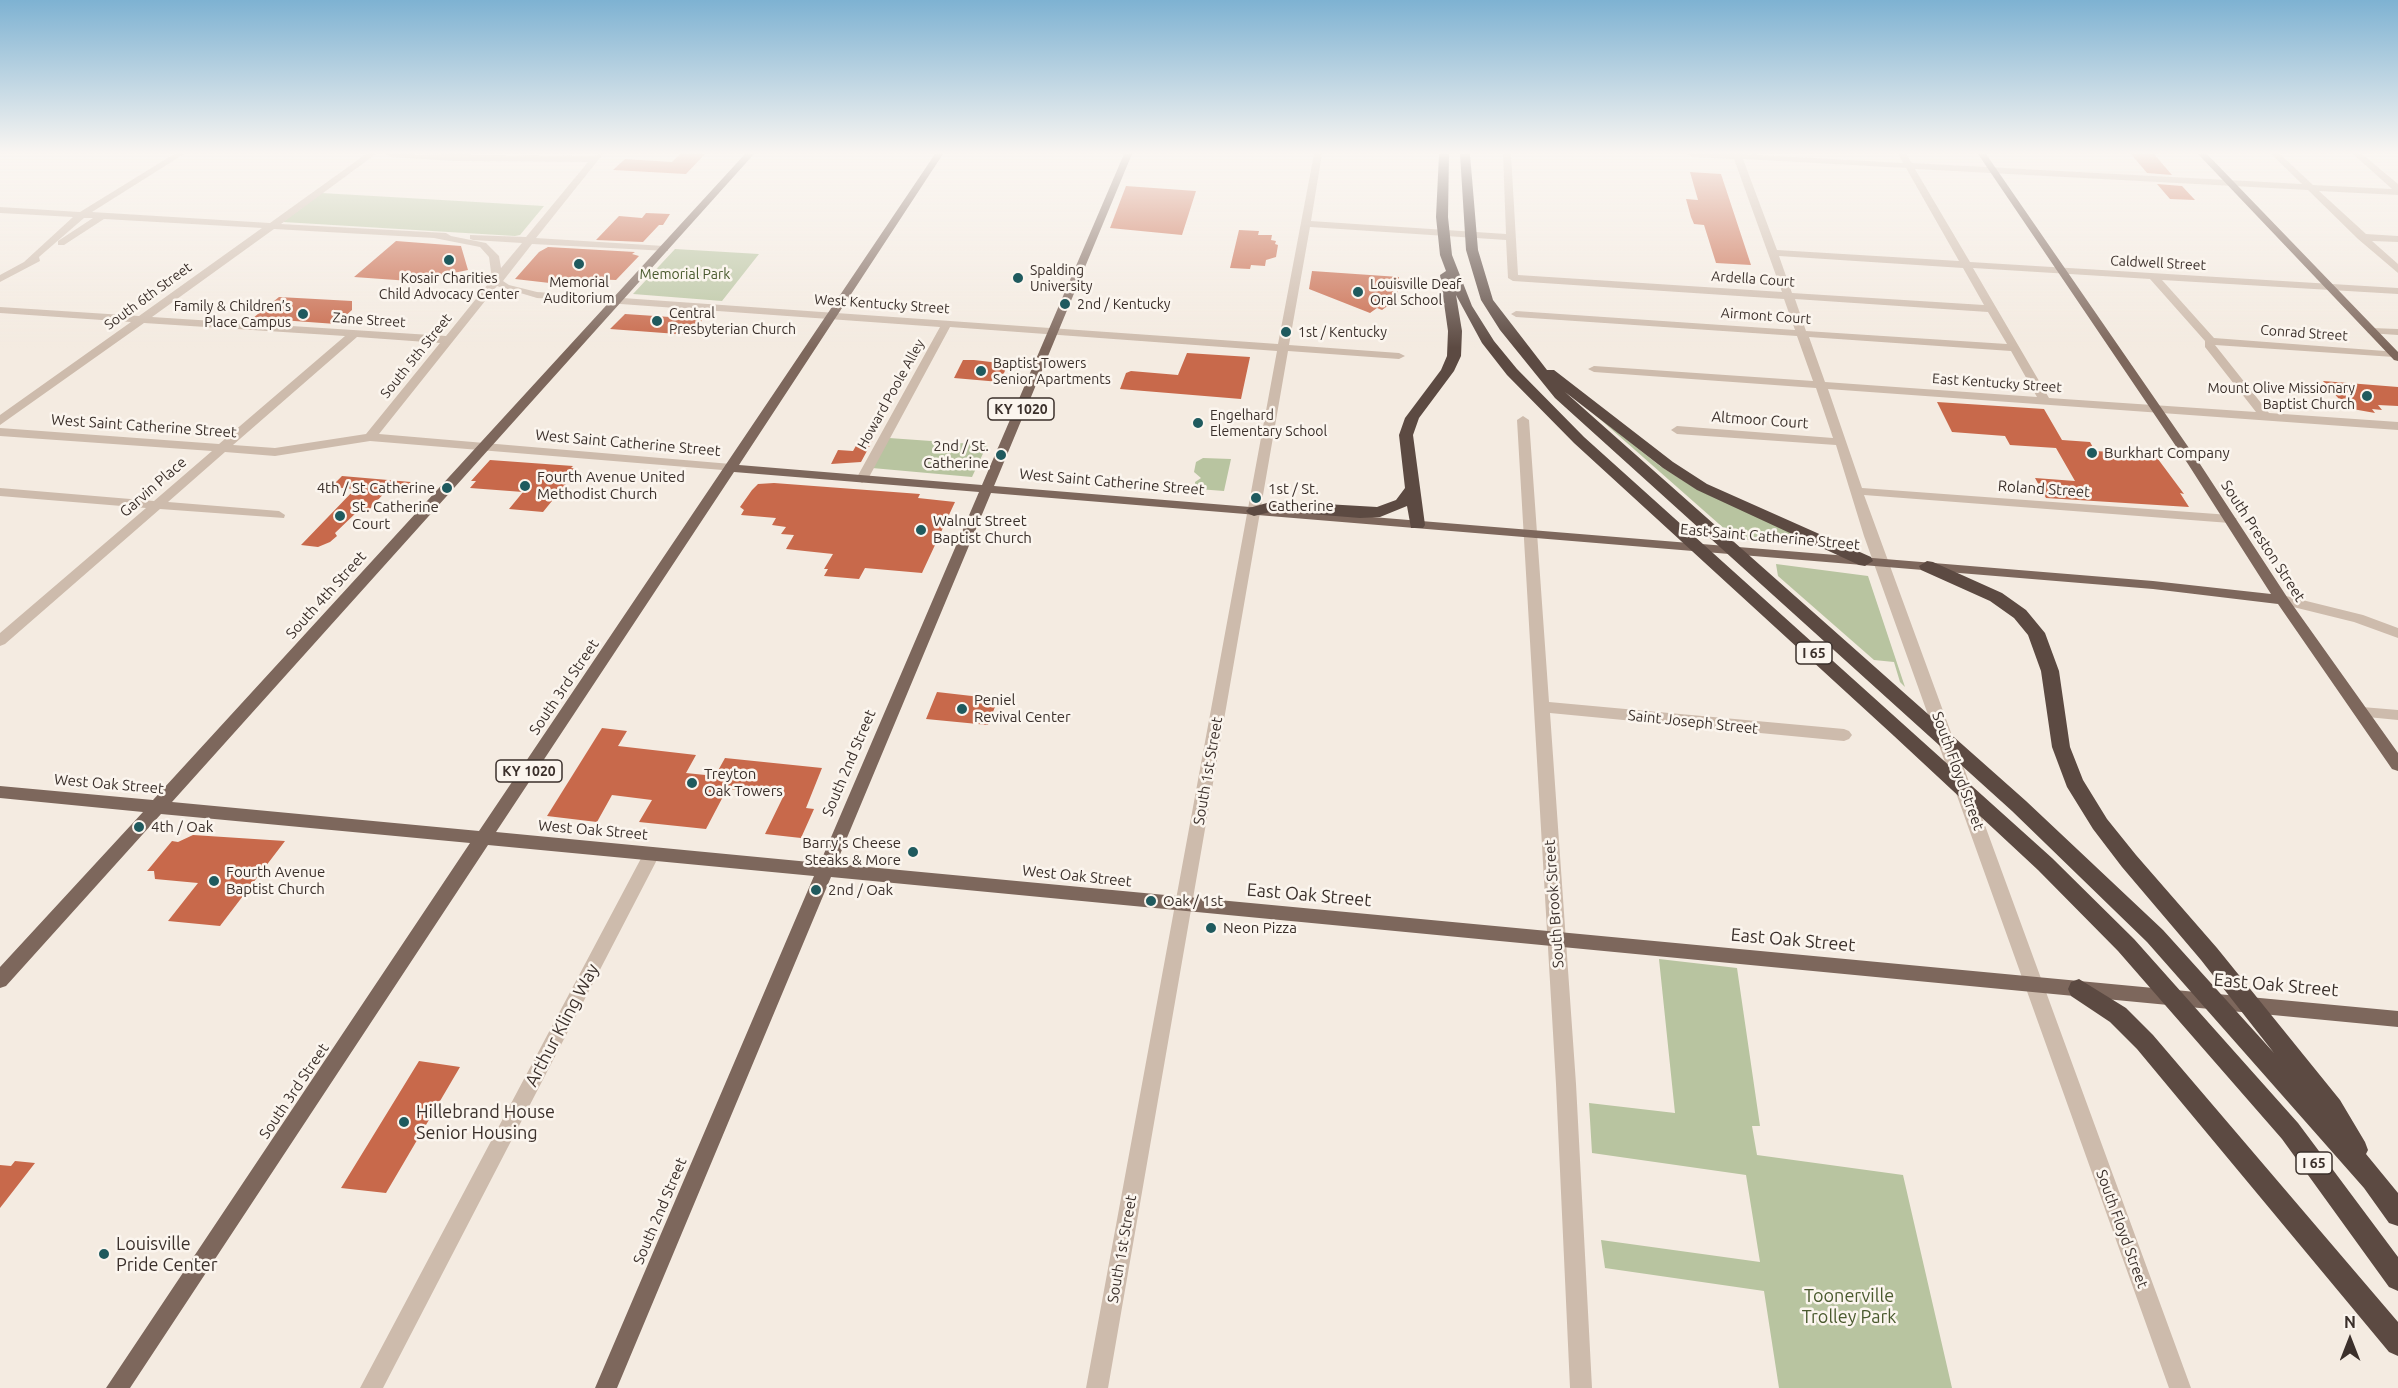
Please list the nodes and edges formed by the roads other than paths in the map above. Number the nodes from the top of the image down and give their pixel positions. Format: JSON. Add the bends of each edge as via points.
{"nodes":[{"id":1,"x":77,"y":219,"type":"edge"},
{"id":2,"x":98,"y":219,"type":"edge"},
{"id":3,"x":131,"y":219,"type":"edge"},
{"id":4,"x":281,"y":219,"type":"edge"},
{"id":5,"x":547,"y":219,"type":"edge"},
{"id":6,"x":691,"y":219,"type":"edge"},
{"id":7,"x":896,"y":219,"type":"edge"},
{"id":8,"x":1101,"y":219,"type":"edge"},
{"id":9,"x":1306,"y":219,"type":"edge"},
{"id":10,"x":1442,"y":219,"type":"edge"},
{"id":11,"x":1468,"y":219,"type":"edge"},
{"id":12,"x":1511,"y":219,"type":"edge"},
{"id":13,"x":1761,"y":219,"type":"edge"},
{"id":14,"x":1939,"y":219,"type":"edge"},
{"id":15,"x":2026,"y":219,"type":"edge"},
{"id":16,"x":2264,"y":219,"type":"edge"},
{"id":17,"x":2341,"y":219,"type":"edge"},
{"id":18,"x":1305,"y":224,"type":"junction"},
{"id":19,"x":269,"y":227,"type":"junction"},
{"id":20,"x":437,"y":236,"type":"junction"},
{"id":21,"x":1512,"y":237,"type":"junction"},
{"id":22,"x":2361,"y":237,"type":"junction"},
{"id":23,"x":2398,"y":239,"type":"edge"},
{"id":24,"x":530,"y":240,"type":"junction"},
{"id":25,"x":664,"y":249,"type":"junction"},
{"id":26,"x":1773,"y":253,"type":"junction"},
{"id":27,"x":28,"y":261,"type":"junction"},
{"id":28,"x":1966,"y":265,"type":"junction"},
{"id":29,"x":2398,"y":270,"type":"edge"},
{"id":30,"x":2062,"y":271,"type":"junction"},
{"id":31,"x":2153,"y":276,"type":"junction"},
{"id":32,"x":0,"y":279,"type":"edge"},
{"id":33,"x":498,"y":279,"type":"junction"},
{"id":34,"x":2330,"y":287,"type":"junction"},
{"id":35,"x":2398,"y":291,"type":"edge"},
{"id":36,"x":1788,"y":296,"type":"junction"},
{"id":37,"x":618,"y":300,"type":"junction"},
{"id":38,"x":1457,"y":301,"type":"junction"},
{"id":39,"x":1991,"y":309,"type":"junction"},
{"id":40,"x":0,"y":310,"type":"edge"},
{"id":41,"x":1516,"y":314,"type":"dead end"},
{"id":42,"x":832,"y":315,"type":"junction"},
{"id":43,"x":142,"y":319,"type":"junction"},
{"id":44,"x":947,"y":323,"type":"junction"},
{"id":45,"x":2372,"y":330,"type":"junction"},
{"id":46,"x":1054,"y":331,"type":"junction"},
{"id":47,"x":2398,"y":332,"type":"edge"},
{"id":48,"x":354,"y":334,"type":"junction"},
{"id":49,"x":1802,"y":334,"type":"junction"},
{"id":50,"x":449,"y":340,"type":"junction"},
{"id":51,"x":2211,"y":341,"type":"junction"},
{"id":52,"x":1283,"y":347,"type":"junction"},
{"id":53,"x":2014,"y":348,"type":"junction"},
{"id":54,"x":1399,"y":356,"type":"dead end"},
{"id":55,"x":2396,"y":356,"type":"edge"},
{"id":56,"x":1594,"y":369,"type":"dead end"},
{"id":57,"x":1550,"y":378,"type":"junction"},
{"id":58,"x":1820,"y":385,"type":"junction"},
{"id":59,"x":2045,"y":401,"type":"junction"},
{"id":60,"x":2156,"y":409,"type":"junction"},
{"id":61,"x":2266,"y":417,"type":"junction"},
{"id":62,"x":1523,"y":420,"type":"dead end"},
{"id":63,"x":0,"y":421,"type":"edge"},
{"id":64,"x":2398,"y":426,"type":"edge"},
{"id":65,"x":1677,"y":430,"type":"dead end"},
{"id":66,"x":0,"y":432,"type":"edge"},
{"id":67,"x":370,"y":437,"type":"junction"},
{"id":68,"x":1841,"y":442,"type":"junction"},
{"id":69,"x":484,"y":447,"type":"junction"},
{"id":70,"x":222,"y":448,"type":"junction"},
{"id":71,"x":731,"y":468,"type":"junction"},
{"id":72,"x":862,"y":479,"type":"junction"},
{"id":73,"x":987,"y":489,"type":"junction"},
{"id":74,"x":1412,"y":489,"type":"junction"},
{"id":75,"x":1856,"y":491,"type":"junction"},
{"id":76,"x":0,"y":492,"type":"edge"},
{"id":77,"x":157,"y":505,"type":"junction"},
{"id":78,"x":1254,"y":511,"type":"junction"},
{"id":79,"x":279,"y":515,"type":"dead end"},
{"id":80,"x":2230,"y":519,"type":"junction"},
{"id":81,"x":1417,"y":525,"type":"junction"},
{"id":82,"x":1530,"y":533,"type":"junction"},
{"id":83,"x":1873,"y":562,"type":"junction"},
{"id":84,"x":1927,"y":566,"type":"junction"},
{"id":85,"x":2282,"y":600,"type":"junction"},
{"id":86,"x":2398,"y":633,"type":"edge"},
{"id":87,"x":0,"y":641,"type":"edge"},
{"id":88,"x":1541,"y":707,"type":"junction"},
{"id":89,"x":2362,"y":712,"type":"junction"},
{"id":90,"x":2398,"y":715,"type":"edge"},
{"id":91,"x":1844,"y":735,"type":"dead end"},
{"id":92,"x":2398,"y":765,"type":"edge"},
{"id":93,"x":0,"y":792,"type":"edge"},
{"id":94,"x":157,"y":807,"type":"junction"},
{"id":95,"x":484,"y":838,"type":"junction"},
{"id":96,"x":652,"y":854,"type":"junction"},
{"id":97,"x":825,"y":869,"type":"junction"},
{"id":98,"x":1183,"y":904,"type":"junction"},
{"id":99,"x":1557,"y":939,"type":"junction"},
{"id":100,"x":0,"y":980,"type":"edge"},
{"id":101,"x":2035,"y":985,"type":"junction"},
{"id":102,"x":2079,"y":989,"type":"junction"},
{"id":103,"x":2398,"y":1019,"type":"edge"},
{"id":104,"x":2373,"y":1180,"type":"junction"},
{"id":105,"x":2398,"y":1214,"type":"edge"},
{"id":106,"x":2398,"y":1278,"type":"edge"},
{"id":107,"x":2398,"y":1343,"type":"edge"},
{"id":108,"x":117,"y":1388,"type":"edge"},
{"id":109,"x":371,"y":1388,"type":"edge"},
{"id":110,"x":606,"y":1388,"type":"edge"},
{"id":111,"x":1097,"y":1388,"type":"edge"},
{"id":112,"x":1581,"y":1388,"type":"edge"},
{"id":113,"x":2180,"y":1388,"type":"edge"}],
"edges":[{"from":1,"to":27,"type":"street"},
{"from":2,"to":27,"type":"street"},
{"from":3,"to":19,"type":"street"},
{"from":4,"to":19,"type":"street","name":"South 6th Street"},
{"from":5,"to":24,"type":"street","name":"South 5th Street"},
{"from":6,"to":25,"type":"main road","name":"South 4th Street"},
{"from":7,"to":42,"type":"main road","name":"South 3rd Street","number":"KY 1020"},
{"from":8,"to":46,"type":"main road","name":"South 2nd Street","number":"KY 1020"},
{"from":9,"to":18,"type":"street","name":"South 1st Street"},
{"from":10,"to":38,"type":"highway"},
{"from":11,"to":57,"type":"highway","via":[[1472,250],[1487,300],[1530,360]]},
{"from":12,"to":21,"type":"street"},
{"from":13,"to":26,"type":"street","name":"South Floyd Street"},
{"from":14,"to":28,"type":"street"},
{"from":15,"to":30,"type":"main road","name":"South Preston Street"},
{"from":16,"to":34,"type":"main road"},
{"from":17,"to":22,"type":"street"},
{"from":18,"to":21,"type":"street"},
{"from":18,"to":52,"type":"street","name":"South 1st Street"},
{"from":19,"to":20,"type":"street"},
{"from":19,"to":43,"type":"street","name":"South 6th Street"},
{"from":20,"to":24,"type":"street"},
{"from":20,"to":33,"type":"street","via":[[470,241],[489,249],[494,255]]},
{"from":21,"to":36,"type":"street","name":"Ardella Court","via":[[1514,278]]},
{"from":22,"to":23,"type":"street"},
{"from":22,"to":29,"type":"street"},
{"from":24,"to":25,"type":"street"},
{"from":24,"to":33,"type":"street","name":"South 5th Street"},
{"from":25,"to":37,"type":"main road","name":"South 4th Street"},
{"from":26,"to":28,"type":"street","name":"Caldwell Street"},
{"from":26,"to":36,"type":"street","name":"South Floyd Street"},
{"from":27,"to":32,"type":"street"},
{"from":28,"to":30,"type":"street","name":"Caldwell Street"},
{"from":28,"to":39,"type":"street"},
{"from":30,"to":31,"type":"street","name":"Caldwell Street"},
{"from":30,"to":60,"type":"main road","name":"South Preston Street"},
{"from":31,"to":34,"type":"street","name":"Caldwell Street"},
{"from":31,"to":51,"type":"street"},
{"from":33,"to":37,"type":"street","name":"West Kentucky Street","via":[[502,286],[523,292]]},
{"from":33,"to":50,"type":"street","name":"South 5th Street"},
{"from":34,"to":35,"type":"street","name":"Caldwell Street"},
{"from":34,"to":45,"type":"main road"},
{"from":36,"to":39,"type":"street","name":"Ardella Court"},
{"from":36,"to":49,"type":"street","name":"South Floyd Street"},
{"from":37,"to":42,"type":"street","name":"West Kentucky Street"},
{"from":37,"to":69,"type":"main road","name":"South 4th Street"},
{"from":38,"to":74,"type":"highway","via":[[1453,360],[1419,408],[1406,435]]},
{"from":38,"to":106,"type":"highway","number":"I 65","via":[[1537,399],[1901,731],[2126,945],[2290,1131]]},
{"from":39,"to":53,"type":"street"},
{"from":40,"to":43,"type":"street","name":"Zane Street"},
{"from":41,"to":49,"type":"street","name":"Airmont Court"},
{"from":42,"to":44,"type":"street","name":"West Kentucky Street"},
{"from":42,"to":71,"type":"main road","name":"South 3rd Street","number":"KY 1020"},
{"from":43,"to":48,"type":"street","name":"Zane Street"},
{"from":43,"to":63,"type":"street","name":"South 6th Street"},
{"from":44,"to":46,"type":"street","name":"West Kentucky Street"},
{"from":44,"to":72,"type":"street","name":"Howard Poole Alley"},
{"from":45,"to":47,"type":"street"},
{"from":45,"to":55,"type":"main road"},
{"from":46,"to":52,"type":"street","name":"West Kentucky Street"},
{"from":46,"to":73,"type":"main road","name":"South 2nd Street","number":"KY 1020"},
{"from":48,"to":50,"type":"street","name":"Zane Street"},
{"from":48,"to":70,"type":"street","name":"Garvin Place"},
{"from":49,"to":53,"type":"street","name":"Airmont Court"},
{"from":49,"to":58,"type":"street","name":"South Floyd Street"},
{"from":50,"to":67,"type":"street","name":"South 5th Street"},
{"from":51,"to":55,"type":"street","name":"Conrad Street"},
{"from":51,"to":61,"type":"street","via":[[2209,345]]},
{"from":52,"to":54,"type":"street"},
{"from":52,"to":78,"type":"street","name":"South 1st Street"},
{"from":53,"to":59,"type":"street"},
{"from":56,"to":58,"type":"street","name":"East Kentucky Street"},
{"from":57,"to":83,"type":"highway","via":[[1702,487]]},
{"from":57,"to":104,"type":"highway","number":"I 65","via":[[1592,426],[2019,806],[2147,927]]},
{"from":58,"to":59,"type":"street","name":"East Kentucky Street"},
{"from":58,"to":68,"type":"street","name":"South Floyd Street"},
{"from":59,"to":60,"type":"street","name":"East Kentucky Street"},
{"from":60,"to":61,"type":"street","name":"East Kentucky Street"},
{"from":60,"to":80,"type":"main road","name":"South Preston Street"},
{"from":61,"to":64,"type":"street","name":"East Kentucky Street"},
{"from":62,"to":82,"type":"street","name":"South Brook Street"},
{"from":65,"to":68,"type":"street","name":"Altmoor Court"},
{"from":66,"to":70,"type":"street","name":"West Saint Catherine Street"},
{"from":67,"to":69,"type":"street","name":"West Saint Catherine Street"},
{"from":67,"to":70,"type":"street","name":"West Saint Catherine Street","via":[[285,452]]},
{"from":68,"to":75,"type":"street","name":"South Floyd Street"},
{"from":69,"to":71,"type":"street","name":"West Saint Catherine Street"},
{"from":69,"to":94,"type":"main road","name":"South 4th Street"},
{"from":70,"to":77,"type":"street","name":"Garvin Place"},
{"from":71,"to":72,"type":"main road","name":"West Saint Catherine Street"},
{"from":71,"to":95,"type":"main road","name":"South 3rd Street","number":"KY 1020"},
{"from":72,"to":73,"type":"main road","name":"West Saint Catherine Street"},
{"from":73,"to":78,"type":"main road","name":"West Saint Catherine Street"},
{"from":73,"to":97,"type":"main road","name":"South 2nd Street","number":"KY 1020"},
{"from":74,"to":78,"type":"highway","via":[[1401,503],[1380,512],[1274,506]]},
{"from":74,"to":81,"type":"highway"},
{"from":75,"to":80,"type":"street","name":"Roland Street"},
{"from":75,"to":83,"type":"street","name":"South Floyd Street"},
{"from":76,"to":77,"type":"street"},
{"from":77,"to":79,"type":"street"},
{"from":77,"to":87,"type":"street","name":"Garvin Place"},
{"from":78,"to":81,"type":"main road","name":"East Saint Catherine Street"},
{"from":78,"to":98,"type":"street","name":"South 1st Street"},
{"from":80,"to":85,"type":"main road","name":"South Preston Street"},
{"from":81,"to":82,"type":"main road","name":"East Saint Catherine Street"},
{"from":82,"to":83,"type":"main road","name":"East Saint Catherine Street"},
{"from":82,"to":88,"type":"street","name":"South Brook Street"},
{"from":83,"to":84,"type":"main road","name":"East Saint Catherine Street"},
{"from":83,"to":101,"type":"street","name":"South Floyd Street"},
{"from":84,"to":85,"type":"main road","name":"East Saint Catherine Street"},
{"from":84,"to":104,"type":"highway","via":[[1996,597],[2020,614],[2036,633],[2050,671],[2061,747],[2074,782],[2129,861],[2332,1108]]},
{"from":85,"to":86,"type":"street","via":[[2358,618]]},
{"from":85,"to":89,"type":"main road","name":"South Preston Street"},
{"from":88,"to":91,"type":"street","name":"Saint Joseph Street"},
{"from":88,"to":99,"type":"street","name":"South Brook Street"},
{"from":89,"to":90,"type":"street"},
{"from":89,"to":92,"type":"main road","name":"South Preston Street"},
{"from":93,"to":94,"type":"main road","name":"West Oak Street"},
{"from":94,"to":95,"type":"main road","name":"West Oak Street"},
{"from":94,"to":100,"type":"main road","name":"South 4th Street"},
{"from":95,"to":96,"type":"main road","name":"West Oak Street"},
{"from":95,"to":108,"type":"main road","name":"South 3rd Street","number":"KY 1020"},
{"from":96,"to":97,"type":"main road","name":"West Oak Street"},
{"from":96,"to":109,"type":"street","name":"Arthur Kling Way"},
{"from":97,"to":98,"type":"main road","name":"West Oak Street"},
{"from":97,"to":110,"type":"main road","name":"South 2nd Street","number":"KY 1020"},
{"from":98,"to":99,"type":"main road","name":"East Oak Street"},
{"from":98,"to":111,"type":"street","name":"South 1st Street"},
{"from":99,"to":101,"type":"main road","name":"East Oak Street"},
{"from":99,"to":112,"type":"street","name":"South Brook Street"},
{"from":101,"to":102,"type":"main road","name":"East Oak Street"},
{"from":101,"to":113,"type":"street","name":"South Floyd Street"},
{"from":102,"to":103,"type":"main road","name":"East Oak Street"},
{"from":102,"to":107,"type":"highway","via":[[2118,1015],[2145,1042]]},
{"from":104,"to":105,"type":"highway","number":"I 65"}]}
